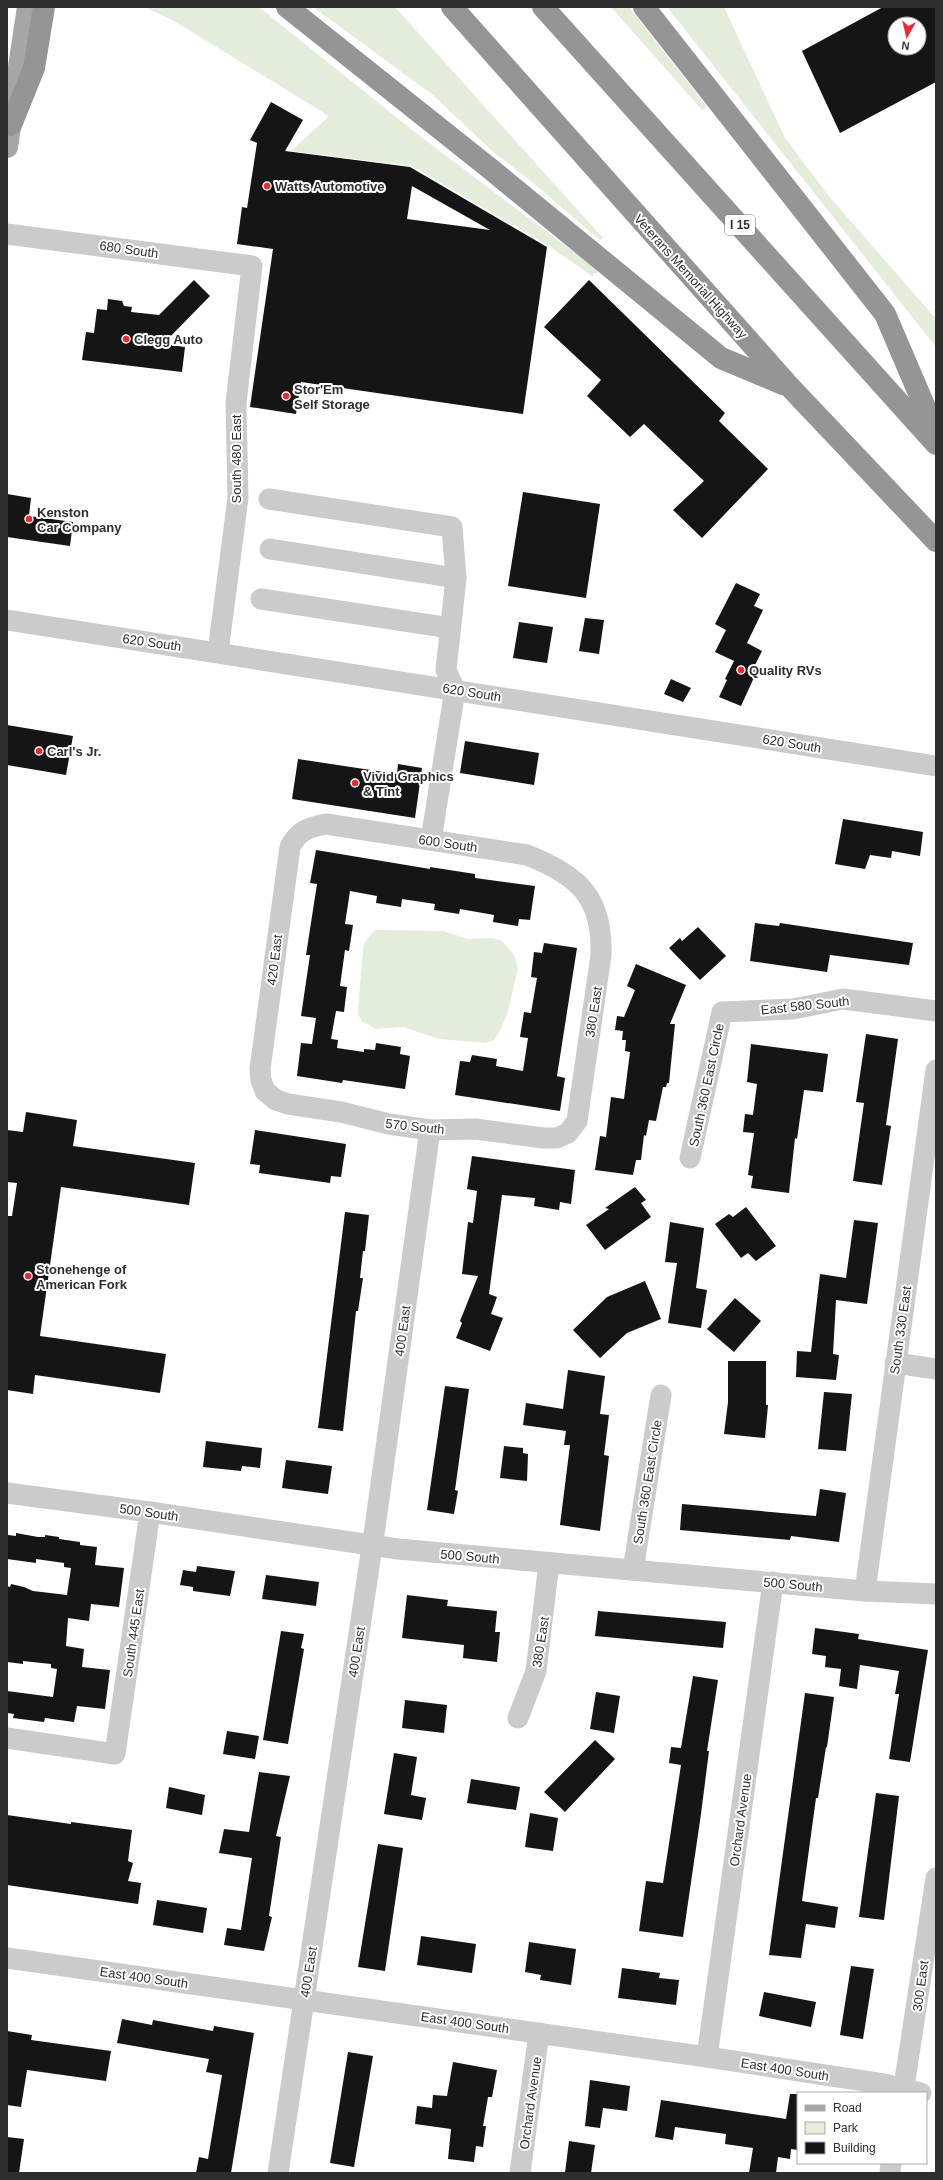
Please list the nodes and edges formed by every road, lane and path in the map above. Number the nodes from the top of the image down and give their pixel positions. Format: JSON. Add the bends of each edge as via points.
{"nodes":[{"id":1,"x":28,"y":7,"type":"edge"},
{"id":2,"x":44,"y":7,"type":"edge"},
{"id":3,"x":287,"y":7,"type":"edge"},
{"id":4,"x":452,"y":7,"type":"edge"},
{"id":5,"x":543,"y":7,"type":"edge"},
{"id":6,"x":644,"y":7,"type":"edge"},
{"id":7,"x":11,"y":125,"type":"junction"},
{"id":8,"x":7,"y":147,"type":"edge"},
{"id":9,"x":7,"y":234,"type":"edge"},
{"id":10,"x":252,"y":266,"type":"joint"},
{"id":11,"x":789,"y":386,"type":"junction"},
{"id":12,"x":936,"y":432,"type":"edge"},
{"id":13,"x":936,"y":444,"type":"edge"},
{"id":14,"x":269,"y":499,"type":"dead end"},
{"id":15,"x":936,"y":541,"type":"edge"},
{"id":16,"x":270,"y":549,"type":"dead end"},
{"id":17,"x":456,"y":578,"type":"junction"},
{"id":18,"x":261,"y":599,"type":"dead end"},
{"id":19,"x":7,"y":620,"type":"edge"},
{"id":20,"x":450,"y":628,"type":"junction"},
{"id":21,"x":218,"y":652,"type":"junction"},
{"id":22,"x":455,"y":690,"type":"junction"},
{"id":23,"x":936,"y":766,"type":"edge"},
{"id":24,"x":301,"y":832,"type":"joint"},
{"id":25,"x":431,"y":840,"type":"junction"},
{"id":26,"x":584,"y":891,"type":"joint"},
{"id":27,"x":936,"y":1011,"type":"edge"},
{"id":28,"x":722,"y":1012,"type":"joint"},
{"id":29,"x":936,"y":1070,"type":"edge"},
{"id":30,"x":265,"y":1091,"type":"joint"},
{"id":31,"x":430,"y":1130,"type":"junction"},
{"id":32,"x":568,"y":1133,"type":"joint"},
{"id":33,"x":690,"y":1158,"type":"dead end"},
{"id":34,"x":929,"y":1165,"type":"edge"},
{"id":35,"x":895,"y":1363,"type":"junction"},
{"id":36,"x":936,"y":1369,"type":"edge"},
{"id":37,"x":661,"y":1395,"type":"dead end"},
{"id":38,"x":7,"y":1493,"type":"edge"},
{"id":39,"x":150,"y":1512,"type":"junction"},
{"id":40,"x":372,"y":1545,"type":"junction"},
{"id":41,"x":550,"y":1563,"type":"junction"},
{"id":42,"x":633,"y":1570,"type":"junction"},
{"id":43,"x":773,"y":1582,"type":"junction"},
{"id":44,"x":865,"y":1591,"type":"junction"},
{"id":45,"x":936,"y":1594,"type":"edge"},
{"id":46,"x":518,"y":1718,"type":"dead end"},
{"id":47,"x":7,"y":1738,"type":"edge"},
{"id":48,"x":936,"y":1878,"type":"edge"},
{"id":49,"x":7,"y":1958,"type":"edge"},
{"id":50,"x":304,"y":1999,"type":"junction"},
{"id":51,"x":539,"y":2033,"type":"junction"},
{"id":52,"x":707,"y":2057,"type":"junction"},
{"id":53,"x":909,"y":2092,"type":"edge"},
{"id":54,"x":278,"y":2173,"type":"edge"},
{"id":55,"x":520,"y":2173,"type":"edge"}],
"edges":[{"from":1,"to":7,"type":"main road"},
{"from":2,"to":7,"type":"highway","via":[[34,68]]},
{"from":3,"to":11,"type":"highway","via":[[721,358]]},
{"from":4,"to":11,"type":"highway","name":"Veterans Memorial Highway"},
{"from":5,"to":13,"type":"highway","number":"I 15"},
{"from":6,"to":12,"type":"highway","via":[[885,314]]},
{"from":7,"to":8,"type":"main road"},
{"from":9,"to":10,"type":"street","name":"680 South"},
{"from":10,"to":21,"type":"street","name":"South 480 East","via":[[236,403],[238,498]]},
{"from":11,"to":15,"type":"highway","name":"Veterans Memorial Highway"},
{"from":14,"to":17,"type":"street","via":[[452,527]]},
{"from":16,"to":17,"type":"street"},
{"from":17,"to":20,"type":"street"},
{"from":18,"to":20,"type":"street"},
{"from":19,"to":21,"type":"street","name":"620 South"},
{"from":20,"to":22,"type":"street","via":[[446,670]]},
{"from":21,"to":22,"type":"street","name":"620 South"},
{"from":22,"to":23,"type":"street","name":"620 South"},
{"from":22,"to":25,"type":"street"},
{"from":24,"to":25,"type":"street","name":"600 South","via":[[313,826],[326,824]]},
{"from":24,"to":30,"type":"street","name":"420 East","via":[[290,848],[278,933],[260,1069]]},
{"from":25,"to":26,"type":"street","name":"600 South","via":[[527,855],[554,865],[570,876]]},
{"from":26,"to":32,"type":"street","name":"380 East","via":[[594,906],[599,921],[601,955],[576,1121]]},
{"from":27,"to":28,"type":"street","name":"East 580 South","via":[[843,999],[793,1009]]},
{"from":28,"to":33,"type":"street","name":"South 360 East Circle"},
{"from":29,"to":34,"type":"street","name":"South 330 East"},
{"from":30,"to":31,"type":"street","name":"570 South","via":[[276,1100],[288,1104]]},
{"from":31,"to":32,"type":"street","name":"570 South","via":[[475,1129],[543,1138],[557,1138]]},
{"from":31,"to":40,"type":"street","name":"400 East"},
{"from":34,"to":35,"type":"street","name":"South 330 East"},
{"from":35,"to":36,"type":"street"},
{"from":35,"to":44,"type":"street","name":"South 330 East"},
{"from":37,"to":42,"type":"street","name":"South 360 East Circle"},
{"from":38,"to":39,"type":"street","name":"500 South"},
{"from":39,"to":40,"type":"street","name":"500 South"},
{"from":39,"to":47,"type":"street","name":"South 445 East","via":[[115,1754]]},
{"from":40,"to":41,"type":"street","name":"500 South"},
{"from":40,"to":50,"type":"street","name":"400 East"},
{"from":41,"to":42,"type":"street","name":"500 South"},
{"from":41,"to":46,"type":"street","name":"380 East","via":[[536,1671]]},
{"from":42,"to":43,"type":"street","name":"500 South"},
{"from":43,"to":44,"type":"street","name":"500 South"},
{"from":43,"to":52,"type":"street","name":"Orchard Avenue"},
{"from":44,"to":45,"type":"street","name":"500 South"},
{"from":48,"to":53,"type":"street","name":"300 East"},
{"from":49,"to":50,"type":"street","name":"East 400 South"},
{"from":50,"to":51,"type":"street","name":"East 400 South"},
{"from":50,"to":54,"type":"street","name":"400 East"},
{"from":51,"to":52,"type":"street","name":"East 400 South"},
{"from":51,"to":55,"type":"street","name":"Orchard Avenue"},
{"from":52,"to":53,"type":"street","name":"East 400 South"}]}
